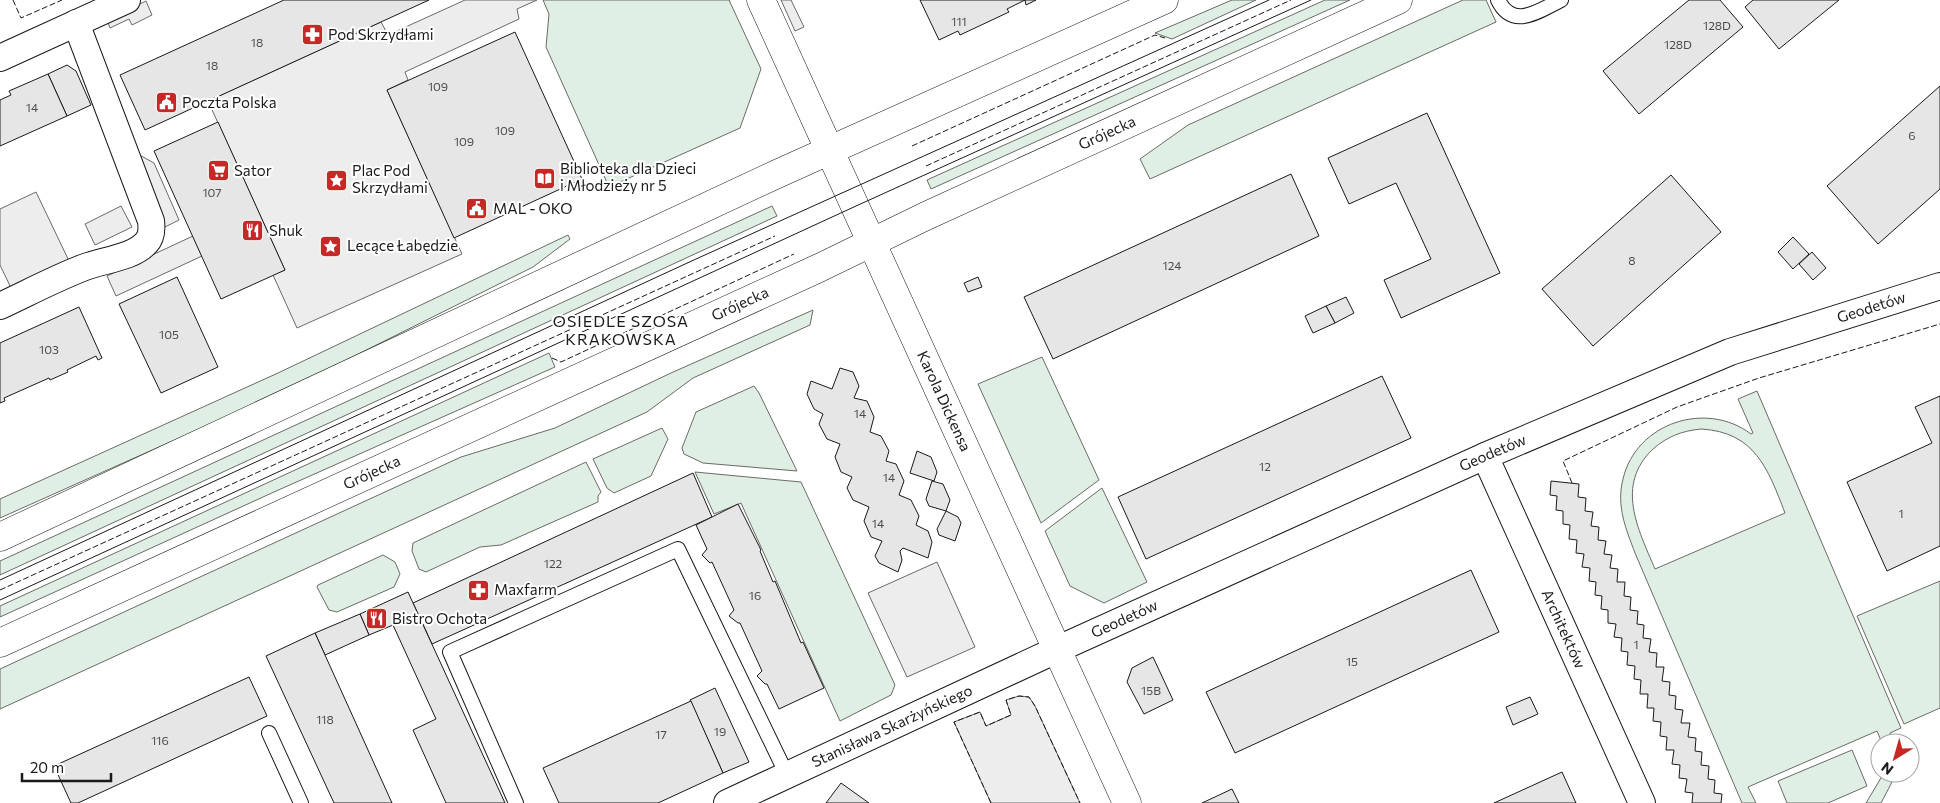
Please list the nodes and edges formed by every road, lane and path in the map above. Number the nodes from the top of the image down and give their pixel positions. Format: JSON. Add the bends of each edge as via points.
{"nodes":[{"id":1,"x":127,"y":0,"type":"edge"},
{"id":2,"x":761,"y":0,"type":"edge"},
{"id":3,"x":1164,"y":0,"type":"edge"},
{"id":4,"x":1398,"y":0,"type":"edge"},
{"id":5,"x":1498,"y":0,"type":"edge"},
{"id":6,"x":1561,"y":0,"type":"edge"},
{"id":7,"x":76,"y":23,"type":"junction"},
{"id":8,"x":0,"y":58,"type":"edge"},
{"id":9,"x":829,"y":150,"type":"junction"},
{"id":10,"x":873,"y":242,"type":"junction"},
{"id":11,"x":1940,"y":286,"type":"edge"},
{"id":12,"x":0,"y":306,"type":"edge"},
{"id":13,"x":1485,"y":456,"type":"junction"},
{"id":14,"x":0,"y":537,"type":"edge"},
{"id":15,"x":0,"y":643,"type":"edge"},
{"id":16,"x":1058,"y":650,"type":"junction"},
{"id":17,"x":269,"y":733,"type":"dead end"},
{"id":18,"x":787,"y":775,"type":"junction"},
{"id":19,"x":301,"y":803,"type":"edge"},
{"id":20,"x":516,"y":803,"type":"edge"},
{"id":21,"x":727,"y":803,"type":"edge"},
{"id":22,"x":1127,"y":803,"type":"edge"},
{"id":23,"x":1642,"y":803,"type":"edge"}],
"edges":[{"from":1,"to":7,"type":"street"},
{"from":2,"to":9,"type":"main road","name":"Karola Dickensa"},
{"from":3,"to":9,"type":"main road"},
{"from":4,"to":10,"type":"main road","name":"Grójecka"},
{"from":5,"to":6,"type":"lane","via":[[1511,14],[1523,18]]},
{"from":7,"to":8,"type":"street"},
{"from":7,"to":12,"type":"street","via":[[151,221],[152,233],[136,250],[111,261],[87,266]]},
{"from":9,"to":10,"type":"main road","name":"Karola Dickensa"},
{"from":9,"to":14,"type":"main road"},
{"from":10,"to":15,"type":"main road","name":"Grójecka"},
{"from":10,"to":16,"type":"main road","name":"Karola Dickensa"},
{"from":11,"to":13,"type":"street","name":"Geodetów","via":[[1730,352]]},
{"from":13,"to":16,"type":"street","name":"Geodetów"},
{"from":13,"to":23,"type":"street","name":"Architektów"},
{"from":16,"to":18,"type":"street","name":"Stanisława Skarżyńskiego"},
{"from":16,"to":22,"type":"main road","name":"Karola Dickensa"},
{"from":17,"to":19,"type":"lane"},
{"from":18,"to":20,"type":"lane","via":[[678,549],[450,652]]},
{"from":18,"to":21,"type":"street","name":"Stanisława Skarżyńskiego"}]}
